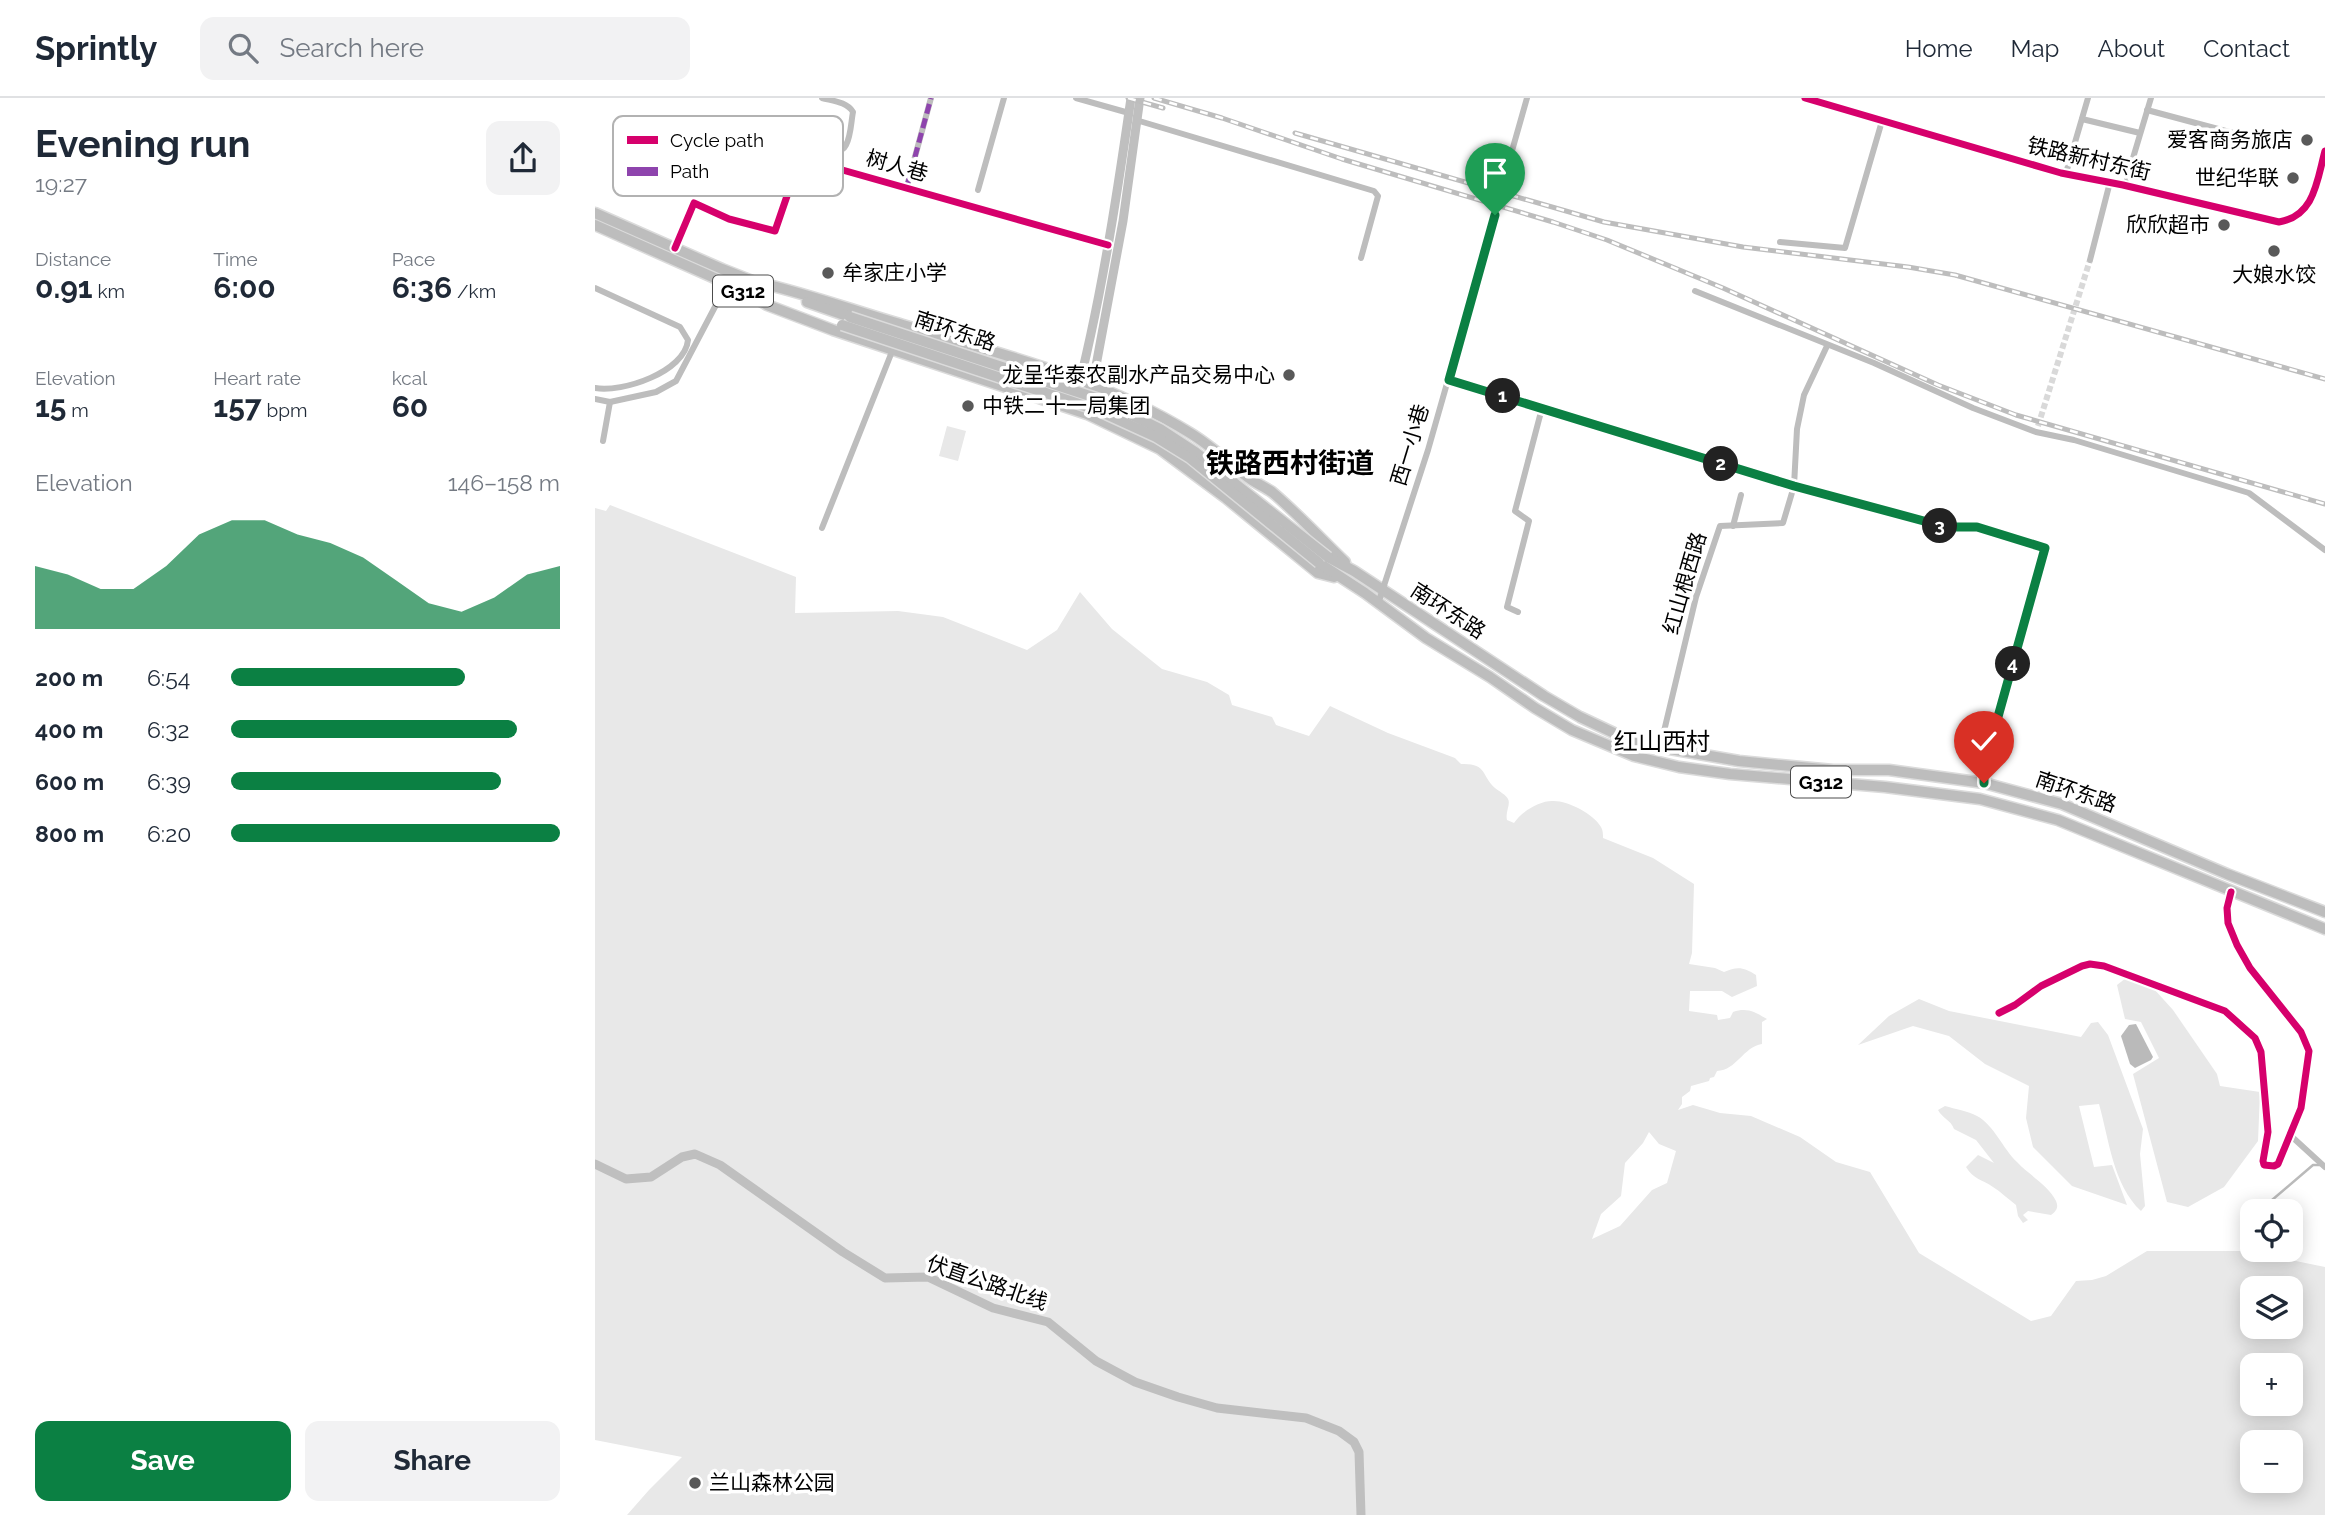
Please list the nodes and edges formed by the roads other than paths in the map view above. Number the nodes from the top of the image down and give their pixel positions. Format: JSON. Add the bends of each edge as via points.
{"nodes":[{"id":1,"x":822,"y":98,"type":"edge"},
{"id":2,"x":931,"y":98,"type":"edge"},
{"id":3,"x":1005,"y":98,"type":"edge"},
{"id":4,"x":1076,"y":98,"type":"edge"},
{"id":5,"x":1131,"y":98,"type":"edge"},
{"id":6,"x":1140,"y":98,"type":"edge"},
{"id":7,"x":1527,"y":98,"type":"edge"},
{"id":8,"x":1805,"y":98,"type":"edge"},
{"id":9,"x":2088,"y":98,"type":"edge"},
{"id":10,"x":2151,"y":98,"type":"edge"},
{"id":11,"x":2147,"y":110,"type":"junction"},
{"id":12,"x":1133,"y":116,"type":"junction"},
{"id":13,"x":2082,"y":119,"type":"junction"},
{"id":14,"x":1882,"y":121,"type":"junction"},
{"id":15,"x":2140,"y":133,"type":"junction"},
{"id":16,"x":2263,"y":141,"type":"dead end"},
{"id":17,"x":843,"y":149,"type":"edge"},
{"id":18,"x":2325,"y":151,"type":"edge"},
{"id":19,"x":843,"y":169,"type":"edge"},
{"id":20,"x":2066,"y":173,"type":"junction"},
{"id":21,"x":2127,"y":178,"type":"dead end"},
{"id":22,"x":1504,"y":180,"type":"tunnel mouth"},
{"id":23,"x":2110,"y":182,"type":"junction"},
{"id":24,"x":907,"y":186,"type":"junction"},
{"id":25,"x":978,"y":190,"type":"dead end"},
{"id":26,"x":787,"y":196,"type":"edge"},
{"id":27,"x":595,"y":213,"type":"edge"},
{"id":28,"x":1495,"y":215,"type":"tunnel mouth"},
{"id":29,"x":595,"y":225,"type":"edge"},
{"id":30,"x":1780,"y":242,"type":"dead end"},
{"id":31,"x":1108,"y":245,"type":"junction"},
{"id":32,"x":675,"y":248,"type":"junction"},
{"id":33,"x":1361,"y":258,"type":"dead end"},
{"id":34,"x":2090,"y":260,"type":"tunnel mouth"},
{"id":35,"x":756,"y":282,"type":"junction"},
{"id":36,"x":727,"y":284,"type":"junction"},
{"id":37,"x":595,"y":288,"type":"edge"},
{"id":38,"x":744,"y":291,"type":"junction"},
{"id":39,"x":1695,"y":291,"type":"dead end"},
{"id":40,"x":846,"y":321,"type":"junction"},
{"id":41,"x":1827,"y":346,"type":"junction"},
{"id":42,"x":893,"y":349,"type":"junction"},
{"id":43,"x":688,"y":352,"type":"junction"},
{"id":44,"x":1080,"y":380,"type":"junction"},
{"id":45,"x":1449,"y":380,"type":"junction"},
{"id":46,"x":1094,"y":384,"type":"junction"},
{"id":47,"x":595,"y":388,"type":"edge"},
{"id":48,"x":595,"y":399,"type":"edge"},
{"id":49,"x":610,"y":402,"type":"junction"},
{"id":50,"x":1542,"y":408,"type":"junction"},
{"id":51,"x":1073,"y":409,"type":"junction"},
{"id":52,"x":1087,"y":414,"type":"junction"},
{"id":53,"x":603,"y":441,"type":"dead end"},
{"id":54,"x":1794,"y":486,"type":"junction"},
{"id":55,"x":1741,"y":495,"type":"dead end"},
{"id":56,"x":1733,"y":526,"type":"junction"},
{"id":57,"x":822,"y":528,"type":"dead end"},
{"id":58,"x":2325,"y":550,"type":"edge"},
{"id":59,"x":1323,"y":560,"type":"junction"},
{"id":60,"x":1354,"y":571,"type":"junction"},
{"id":61,"x":1345,"y":580,"type":"junction"},
{"id":62,"x":1382,"y":591,"type":"junction"},
{"id":63,"x":1378,"y":604,"type":"junction"},
{"id":64,"x":1518,"y":612,"type":"dead end"},
{"id":65,"x":1660,"y":748,"type":"junction"},
{"id":66,"x":1984,"y":783,"type":"junction"},
{"id":67,"x":1980,"y":799,"type":"junction"},
{"id":68,"x":2231,"y":892,"type":"junction"},
{"id":69,"x":2325,"y":912,"type":"edge"},
{"id":70,"x":2325,"y":929,"type":"edge"},
{"id":71,"x":1999,"y":1013,"type":"dead end"},
{"id":72,"x":2290,"y":1135,"type":"junction"},
{"id":73,"x":595,"y":1164,"type":"edge"},
{"id":74,"x":2325,"y":1167,"type":"edge"},
{"id":75,"x":1361,"y":1515,"type":"edge"}],
"edges":[{"from":1,"to":17,"type":"street","via":[[845,104],[853,112]]},
{"from":2,"to":24,"type":"street"},
{"from":3,"to":25,"type":"street"},
{"from":4,"to":12,"type":"street"},
{"from":5,"to":12,"type":"main road"},
{"from":6,"to":12,"type":"main road"},
{"from":7,"to":22,"type":"street"},
{"from":8,"to":14,"type":"street","name":"铁路新村东街"},
{"from":9,"to":13,"type":"street"},
{"from":10,"to":11,"type":"street"},
{"from":11,"to":15,"type":"street"},
{"from":11,"to":16,"type":"street"},
{"from":12,"to":31,"type":"main road"},
{"from":12,"to":33,"type":"street","via":[[1374,191],[1378,196]]},
{"from":12,"to":46,"type":"main road","via":[[1123,220]]},
{"from":13,"to":15,"type":"street"},
{"from":13,"to":20,"type":"street"},
{"from":14,"to":20,"type":"street","name":"铁路新村东街"},
{"from":14,"to":30,"type":"street","via":[[1845,248]]},
{"from":15,"to":21,"type":"street"},
{"from":18,"to":23,"type":"street","name":"铁路新村东街","via":[[2307,208],[2299,216],[2279,222]]},
{"from":19,"to":24,"type":"street","name":"树人巷"},
{"from":20,"to":23,"type":"street","name":"铁路新村东街"},
{"from":23,"to":34,"type":"street"},
{"from":24,"to":31,"type":"street","name":"树人巷"},
{"from":26,"to":32,"type":"street","via":[[775,231],[729,219],[694,203]]},
{"from":27,"to":32,"type":"highway","name":"南环东路","number":"G312"},
{"from":28,"to":45,"type":"street","name":"西一小巷"},
{"from":29,"to":36,"type":"highway","name":"南环东路","number":"G312"},
{"from":31,"to":44,"type":"main road"},
{"from":32,"to":35,"type":"highway","name":"南环东路","number":"G312"},
{"from":35,"to":40,"type":"highway","name":"南环东路","number":"G312"},
{"from":35,"to":44,"type":"highway"},
{"from":36,"to":38,"type":"highway","name":"南环东路","number":"G312"},
{"from":36,"to":43,"type":"street"},
{"from":37,"to":43,"type":"street","via":[[680,327],[688,340]]},
{"from":38,"to":40,"type":"highway","name":"南环东路","number":"G312"},
{"from":38,"to":42,"type":"highway","name":"南环东路","number":"G312","via":[[767,305]]},
{"from":39,"to":41,"type":"street"},
{"from":40,"to":59,"type":"highway","name":"南环东路","number":"G312","bridge":true,"via":[[1085,405],[1156,437]]},
{"from":41,"to":54,"type":"street","via":[[1804,395]]},
{"from":41,"to":58,"type":"street","via":[[1973,408],[2249,493]]},
{"from":42,"to":51,"type":"highway","name":"南环东路"},
{"from":42,"to":57,"type":"street"},
{"from":43,"to":47,"type":"street","via":[[649,378],[624,387]]},
{"from":43,"to":49,"type":"street","via":[[676,381],[656,392]]},
{"from":44,"to":46,"type":"highway"},
{"from":44,"to":51,"type":"main road"},
{"from":45,"to":50,"type":"street"},
{"from":45,"to":62,"type":"street","name":"西一小巷"},
{"from":46,"to":52,"type":"main road"},
{"from":46,"to":60,"type":"highway","via":[[1189,432],[1221,454],[1271,492]]},
{"from":48,"to":49,"type":"street"},
{"from":49,"to":53,"type":"street"},
{"from":50,"to":54,"type":"street"},
{"from":50,"to":64,"type":"street","via":[[1515,511],[1528,521],[1507,607]]},
{"from":51,"to":52,"type":"highway","name":"南环东路"},
{"from":52,"to":61,"type":"highway","name":"南环东路","via":[[1160,449],[1318,573]]},
{"from":54,"to":56,"type":"street","name":"红山根西路","via":[[1783,523]]},
{"from":54,"to":66,"type":"street","via":[[1946,527],[1977,527],[2045,548],[1984,767]]},
{"from":55,"to":56,"type":"street"},
{"from":56,"to":65,"type":"street","name":"红山根西路","via":[[1720,526],[1696,597]]},
{"from":59,"to":60,"type":"highway","name":"南环东路","number":"G312"},
{"from":59,"to":61,"type":"highway","name":"南环东路","number":"G312"},
{"from":60,"to":62,"type":"highway","name":"南环东路","number":"G312"},
{"from":61,"to":63,"type":"highway","name":"南环东路","number":"G312"},
{"from":62,"to":63,"type":"street","name":"西一小巷"},
{"from":62,"to":65,"type":"highway","name":"南环东路","number":"G312","via":[[1580,717],[1635,743]]},
{"from":63,"to":67,"type":"highway","name":"南环东路","number":"G312","via":[[1572,730],[1634,756],[1730,774]]},
{"from":65,"to":66,"type":"highway","name":"南环东路","number":"G312","via":[[1739,761],[1889,770]]},
{"from":66,"to":67,"type":"highway"},
{"from":66,"to":69,"type":"highway","name":"南环东路","number":"G312","via":[[2072,808]]},
{"from":67,"to":68,"type":"highway","name":"南环东路","number":"G312","via":[[2058,820]]},
{"from":68,"to":70,"type":"highway","name":"南环东路","number":"G312"},
{"from":68,"to":72,"type":"street","via":[[2228,923],[2237,945],[2301,1032],[2309,1051],[2301,1108]]},
{"from":71,"to":72,"type":"street","via":[[2041,986],[2090,964],[2225,1011],[2255,1038],[2261,1052],[2268,1132],[2264,1165],[2278,1164]]},
{"from":72,"to":74,"type":"street"},
{"from":73,"to":75,"type":"main road","name":"伏直公路北线","via":[[626,1179],[651,1177],[695,1154],[720,1165],[885,1278],[928,1278],[993,1308],[1048,1322],[1096,1360],[1135,1382],[1178,1397],[1217,1408],[1305,1418],[1339,1432],[1354,1442],[1359,1452]]}]}
